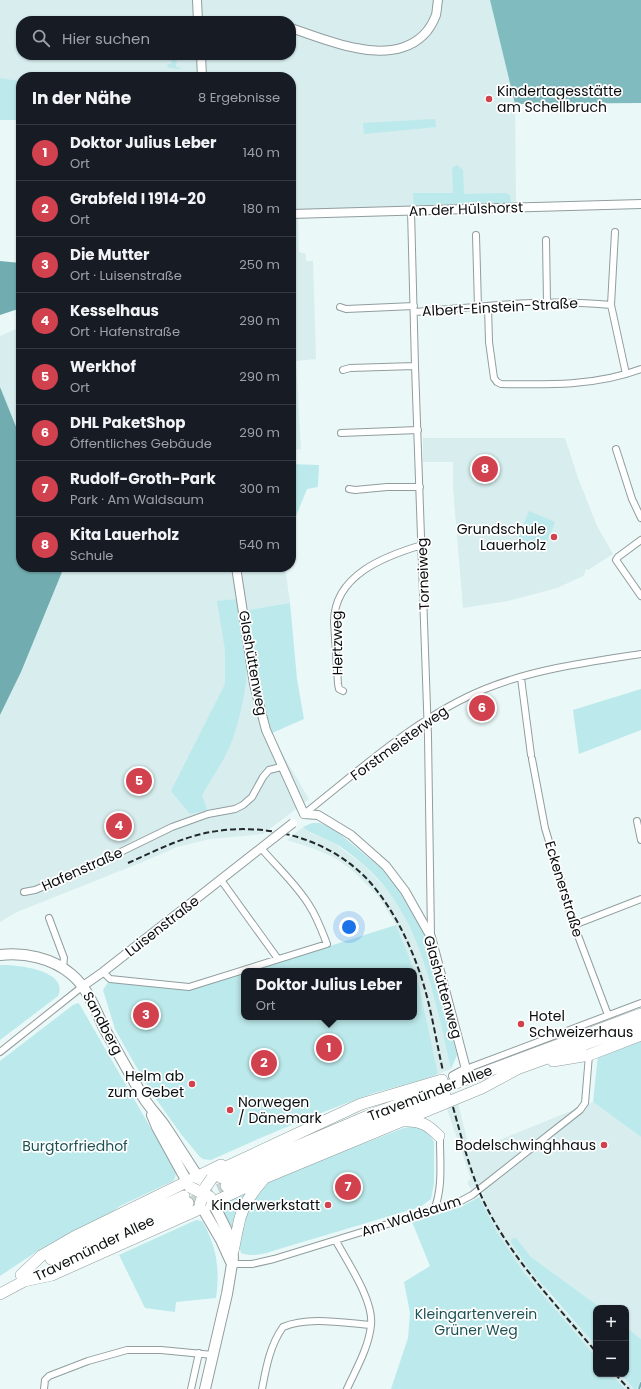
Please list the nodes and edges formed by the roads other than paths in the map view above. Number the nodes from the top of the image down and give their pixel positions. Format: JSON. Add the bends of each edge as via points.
{"nodes":[{"id":1,"x":197,"y":0,"type":"edge"},
{"id":2,"x":438,"y":0,"type":"edge"},
{"id":3,"x":198,"y":16,"type":"edge"},
{"id":4,"x":296,"y":30,"type":"edge"},
{"id":5,"x":201,"y":60,"type":"edge"},
{"id":6,"x":202,"y":72,"type":"edge"},
{"id":7,"x":641,"y":204,"type":"edge"},
{"id":8,"x":411,"y":210,"type":"junction"},
{"id":9,"x":296,"y":214,"type":"edge"},
{"id":10,"x":615,"y":232,"type":"dead end"},
{"id":11,"x":476,"y":235,"type":"dead end"},
{"id":12,"x":546,"y":240,"type":"dead end"},
{"id":13,"x":547,"y":302,"type":"junction"},
{"id":14,"x":611,"y":305,"type":"junction"},
{"id":15,"x":488,"y":306,"type":"junction"},
{"id":16,"x":478,"y":307,"type":"junction"},
{"id":17,"x":340,"y":308,"type":"dead end"},
{"id":18,"x":414,"y":309,"type":"junction"},
{"id":19,"x":415,"y":366,"type":"junction"},
{"id":20,"x":641,"y":369,"type":"edge"},
{"id":21,"x":343,"y":370,"type":"dead end"},
{"id":22,"x":626,"y":374,"type":"junction"},
{"id":23,"x":418,"y":430,"type":"junction"},
{"id":24,"x":341,"y":433,"type":"dead end"},
{"id":25,"x":616,"y":449,"type":"dead end"},
{"id":26,"x":420,"y":487,"type":"junction"},
{"id":27,"x":349,"y":489,"type":"dead end"},
{"id":28,"x":641,"y":518,"type":"edge"},
{"id":29,"x":641,"y":540,"type":"edge"},
{"id":30,"x":422,"y":545,"type":"junction"},
{"id":31,"x":237,"y":572,"type":"edge"},
{"id":32,"x":641,"y":596,"type":"edge"},
{"id":33,"x":641,"y":654,"type":"edge"},
{"id":34,"x":521,"y":678,"type":"junction"},
{"id":35,"x":343,"y":691,"type":"dead end"},
{"id":36,"x":427,"y":719,"type":"junction"},
{"id":37,"x":281,"y":767,"type":"junction"},
{"id":38,"x":304,"y":814,"type":"junction"},
{"id":39,"x":637,"y":821,"type":"dead end"},
{"id":40,"x":641,"y":840,"type":"edge"},
{"id":41,"x":261,"y":848,"type":"junction"},
{"id":42,"x":221,"y":880,"type":"junction"},
{"id":43,"x":24,"y":892,"type":"dead end"},
{"id":44,"x":641,"y":899,"type":"edge"},
{"id":45,"x":49,"y":918,"type":"dead end"},
{"id":46,"x":574,"y":925,"type":"junction"},
{"id":47,"x":431,"y":937,"type":"junction"},
{"id":48,"x":0,"y":955,"type":"edge"},
{"id":49,"x":278,"y":958,"type":"junction"},
{"id":50,"x":62,"y":967,"type":"junction"},
{"id":51,"x":248,"y":968,"type":"edge"},
{"id":52,"x":241,"y":970,"type":"edge"},
{"id":53,"x":103,"y":972,"type":"junction"},
{"id":54,"x":83,"y":986,"type":"junction"},
{"id":55,"x":641,"y":1003,"type":"edge"},
{"id":56,"x":641,"y":1014,"type":"edge"},
{"id":57,"x":608,"y":1016,"type":"junction"},
{"id":58,"x":641,"y":1024,"type":"edge"},
{"id":59,"x":641,"y":1035,"type":"edge"},
{"id":60,"x":0,"y":1052,"type":"edge"},
{"id":61,"x":590,"y":1054,"type":"junction"},
{"id":62,"x":523,"y":1066,"type":"junction"},
{"id":63,"x":466,"y":1070,"type":"junction"},
{"id":64,"x":453,"y":1076,"type":"joint"},
{"id":65,"x":426,"y":1093,"type":"junction"},
{"id":66,"x":342,"y":1112,"type":"junction"},
{"id":67,"x":401,"y":1121,"type":"junction"},
{"id":68,"x":439,"y":1136,"type":"joint"},
{"id":69,"x":250,"y":1156,"type":"junction"},
{"id":70,"x":266,"y":1177,"type":"junction"},
{"id":71,"x":222,"y":1185,"type":"junction"},
{"id":72,"x":197,"y":1194,"type":"junction"},
{"id":73,"x":434,"y":1210,"type":"junction"},
{"id":74,"x":336,"y":1241,"type":"junction"},
{"id":75,"x":233,"y":1252,"type":"junction"},
{"id":76,"x":231,"y":1264,"type":"junction"},
{"id":77,"x":23,"y":1278,"type":"junction"},
{"id":78,"x":0,"y":1286,"type":"edge"},
{"id":79,"x":0,"y":1294,"type":"edge"},
{"id":80,"x":371,"y":1325,"type":"junction"},
{"id":81,"x":199,"y":1353,"type":"junction"},
{"id":82,"x":213,"y":1355,"type":"junction"},
{"id":83,"x":44,"y":1389,"type":"edge"},
{"id":84,"x":191,"y":1389,"type":"edge"},
{"id":85,"x":205,"y":1389,"type":"edge"},
{"id":86,"x":262,"y":1389,"type":"edge"},
{"id":87,"x":347,"y":1389,"type":"edge"}],
"edges":[{"from":1,"to":3,"type":"street"},
{"from":2,"to":4,"type":"street","via":[[436,14],[430,26],[421,38],[408,47],[385,51],[355,48]]},
{"from":5,"to":6,"type":"street"},
{"from":7,"to":8,"type":"street","name":"An der Hülshorst"},
{"from":8,"to":9,"type":"street","name":"An der Hülshorst"},
{"from":8,"to":18,"type":"street","name":"Torneiweg"},
{"from":10,"to":14,"type":"street"},
{"from":11,"to":16,"type":"street"},
{"from":12,"to":13,"type":"street"},
{"from":13,"to":14,"type":"street","name":"Albert-Einstein-Straße"},
{"from":13,"to":15,"type":"street","name":"Albert-Einstein-Straße"},
{"from":14,"to":22,"type":"street"},
{"from":15,"to":16,"type":"street","name":"Albert-Einstein-Straße"},
{"from":15,"to":22,"type":"street","via":[[494,378],[501,384],[581,383]]},
{"from":16,"to":18,"type":"street","name":"Albert-Einstein-Straße"},
{"from":17,"to":18,"type":"street","name":"Albert-Einstein-Straße"},
{"from":18,"to":19,"type":"street","name":"Torneiweg"},
{"from":19,"to":21,"type":"street"},
{"from":19,"to":23,"type":"street","name":"Torneiweg"},
{"from":20,"to":22,"type":"street"},
{"from":23,"to":24,"type":"street"},
{"from":23,"to":26,"type":"street","name":"Torneiweg"},
{"from":25,"to":28,"type":"street"},
{"from":26,"to":27,"type":"street"},
{"from":26,"to":30,"type":"street","name":"Torneiweg"},
{"from":29,"to":32,"type":"street","via":[[616,560]]},
{"from":30,"to":35,"type":"street","name":"Hertzweg","via":[[395,554],[367,568],[356,576],[339,597],[334,622],[338,684],[339,689]]},
{"from":30,"to":36,"type":"street","name":"Torneiweg"},
{"from":31,"to":37,"type":"street","name":"Glashüttenweg","via":[[254,684],[266,730]]},
{"from":33,"to":34,"type":"street","name":"Forstmeisterweg","via":[[562,667]]},
{"from":34,"to":36,"type":"street","name":"Forstmeisterweg","via":[[486,688]]},
{"from":34,"to":46,"type":"street","name":"Eckenerstraße","via":[[545,828]]},
{"from":36,"to":38,"type":"street","name":"Forstmeisterweg"},
{"from":36,"to":47,"type":"street","name":"Torneiweg"},
{"from":37,"to":38,"type":"street","name":"Glashüttenweg"},
{"from":37,"to":43,"type":"street","name":"Hafenstraße","via":[[269,770],[252,797],[243,806],[208,814],[172,827],[92,866],[35,890]]},
{"from":38,"to":41,"type":"street","name":"Luisenstraße","bridge":true},
{"from":38,"to":47,"type":"street","name":"Glashüttenweg","via":[[318,815],[351,835],[386,866],[405,891]]},
{"from":39,"to":40,"type":"street"},
{"from":41,"to":42,"type":"street","name":"Luisenstraße"},
{"from":41,"to":49,"type":"street","via":[[308,904],[327,944]]},
{"from":42,"to":49,"type":"street"},
{"from":42,"to":53,"type":"street","name":"Luisenstraße"},
{"from":44,"to":46,"type":"street"},
{"from":45,"to":50,"type":"street","via":[[64,958]]},
{"from":46,"to":57,"type":"street","name":"Eckenerstraße"},
{"from":47,"to":63,"type":"street","name":"Glashüttenweg"},
{"from":48,"to":50,"type":"main road","via":[[32,956]]},
{"from":49,"to":51,"type":"street"},
{"from":50,"to":54,"type":"main road"},
{"from":52,"to":53,"type":"street","via":[[189,987],[110,979]]},
{"from":53,"to":54,"type":"street","name":"Luisenstraße"},
{"from":54,"to":60,"type":"street"},
{"from":54,"to":72,"type":"main road","name":"Sandberg","via":[[146,1101],[164,1124]]},
{"from":55,"to":57,"type":"street","name":"Travemünder Allee"},
{"from":56,"to":65,"type":"highway","name":"Travemünder Allee"},
{"from":57,"to":63,"type":"street","name":"Travemünder Allee"},
{"from":58,"to":62,"type":"highway","name":"Travemünder Allee"},
{"from":59,"to":61,"type":"highway"},
{"from":61,"to":62,"type":"highway"},
{"from":61,"to":73,"type":"street","name":"Am Waldsaum","via":[[585,1103],[580,1110],[472,1195]]},
{"from":62,"to":67,"type":"highway","via":[[482,1088]]},
{"from":62,"to":71,"type":"highway","name":"Travemünder Allee"},
{"from":63,"to":64,"type":"street","name":"Travemünder Allee"},
{"from":64,"to":66,"type":"highway"},
{"from":65,"to":66,"type":"highway"},
{"from":65,"to":71,"type":"highway","name":"Travemünder Allee","via":[[363,1118]]},
{"from":66,"to":69,"type":"highway"},
{"from":67,"to":68,"type":"highway","via":[[414,1120],[424,1123]]},
{"from":67,"to":70,"type":"highway"},
{"from":68,"to":73,"type":"street","via":[[440,1187]]},
{"from":69,"to":71,"type":"highway","via":[[226,1167]]},
{"from":69,"to":72,"type":"highway","via":[[222,1165]]},
{"from":70,"to":71,"type":"highway"},
{"from":70,"to":75,"type":"highway","via":[[249,1198],[242,1212]]},
{"from":71,"to":72,"type":"highway","bridge":true},
{"from":71,"to":72,"type":"highway"},
{"from":72,"to":75,"type":"main road","via":[[226,1229]]},
{"from":72,"to":76,"type":"main road"},
{"from":72,"to":77,"type":"highway","via":[[52,1275]]},
{"from":72,"to":77,"type":"highway","via":[[74,1237],[41,1256]]},
{"from":73,"to":74,"type":"street","name":"Am Waldsaum"},
{"from":74,"to":76,"type":"street","name":"Am Waldsaum","via":[[252,1264]]},
{"from":74,"to":80,"type":"street","via":[[368,1301]]},
{"from":75,"to":76,"type":"main road"},
{"from":76,"to":82,"type":"main road","via":[[230,1281]]},
{"from":77,"to":78,"type":"highway","name":"Travemünder Allee"},
{"from":77,"to":79,"type":"highway","name":"Travemünder Allee"},
{"from":80,"to":86,"type":"street","via":[[310,1322],[283,1327],[274,1342]]},
{"from":80,"to":87,"type":"street","via":[[364,1350]]},
{"from":81,"to":82,"type":"street"},
{"from":81,"to":83,"type":"street","via":[[127,1350],[100,1356],[49,1376],[45,1380]]},
{"from":81,"to":84,"type":"street"},
{"from":82,"to":85,"type":"main road"}]}
